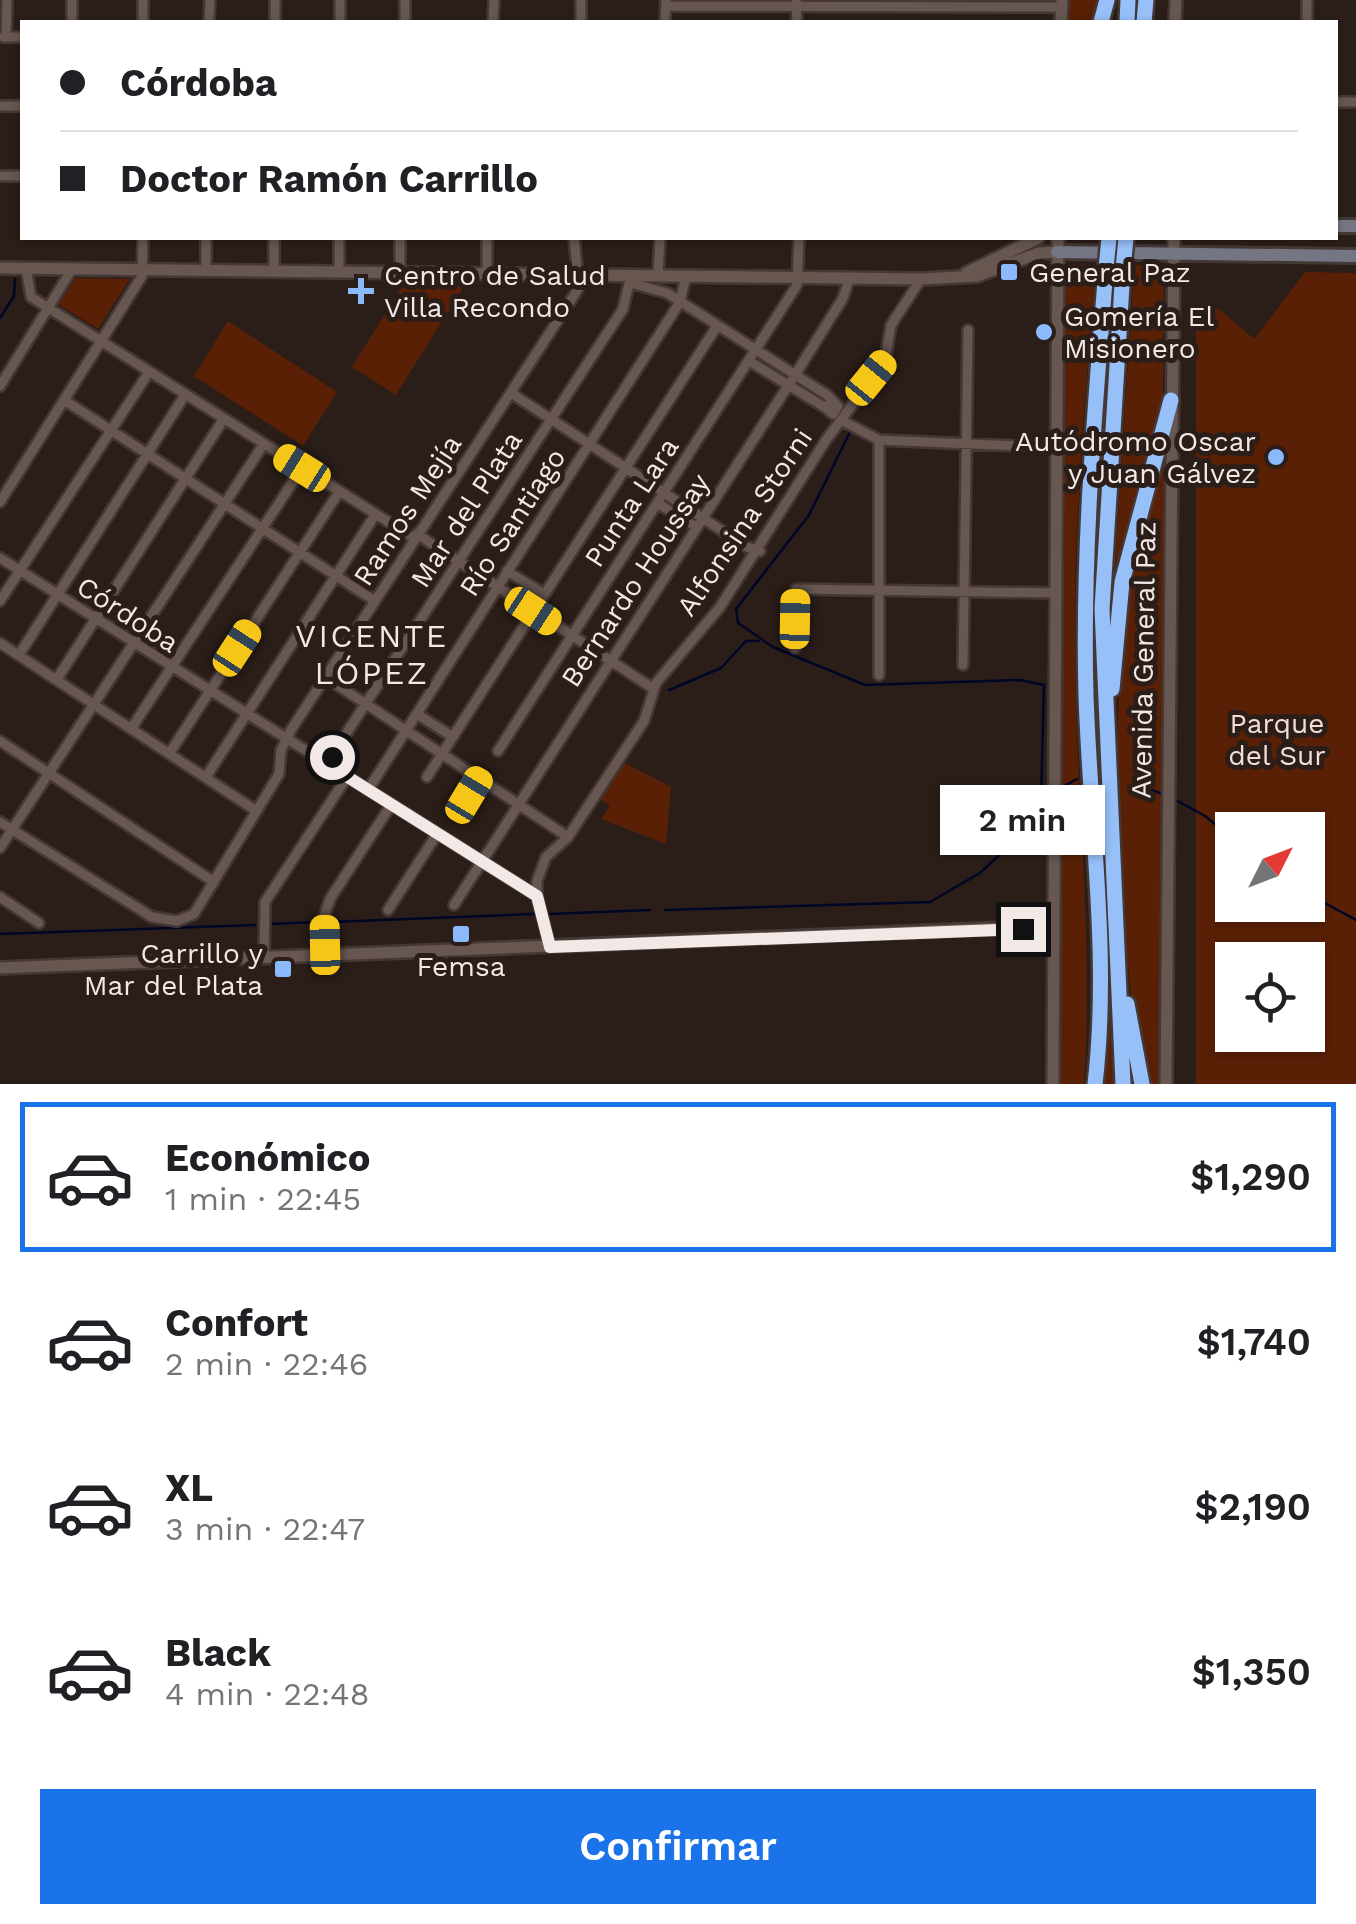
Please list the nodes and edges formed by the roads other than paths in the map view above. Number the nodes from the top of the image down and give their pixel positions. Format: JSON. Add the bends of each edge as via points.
{"nodes":[{"id":1,"x":7,"y":0,"type":"edge"},
{"id":2,"x":666,"y":3,"type":"edge"},
{"id":3,"x":796,"y":3,"type":"edge"},
{"id":4,"x":1062,"y":4,"type":"edge"},
{"id":5,"x":942,"y":8,"type":"junction"},
{"id":6,"x":942,"y":20,"type":"edge"},
{"id":7,"x":3,"y":37,"type":"edge"},
{"id":8,"x":143,"y":240,"type":"edge"},
{"id":9,"x":206,"y":240,"type":"edge"},
{"id":10,"x":274,"y":240,"type":"edge"},
{"id":11,"x":339,"y":240,"type":"edge"},
{"id":12,"x":400,"y":240,"type":"edge"},
{"id":13,"x":488,"y":240,"type":"edge"},
{"id":14,"x":574,"y":240,"type":"edge"},
{"id":15,"x":660,"y":240,"type":"edge"},
{"id":16,"x":798,"y":240,"type":"edge"},
{"id":17,"x":1034,"y":240,"type":"edge"},
{"id":18,"x":1109,"y":240,"type":"edge"},
{"id":19,"x":1125,"y":240,"type":"edge"},
{"id":20,"x":1174,"y":240,"type":"edge"},
{"id":21,"x":1058,"y":245,"type":"edge"},
{"id":22,"x":1174,"y":254,"type":"junction"},
{"id":23,"x":1356,"y":256,"type":"edge"},
{"id":24,"x":0,"y":268,"type":"edge"},
{"id":25,"x":26,"y":268,"type":"junction"},
{"id":26,"x":72,"y":269,"type":"junction"},
{"id":27,"x":1115,"y":269,"type":"junction"},
{"id":28,"x":143,"y":270,"type":"junction"},
{"id":29,"x":206,"y":270,"type":"junction"},
{"id":30,"x":274,"y":271,"type":"junction"},
{"id":31,"x":339,"y":272,"type":"junction"},
{"id":32,"x":400,"y":272,"type":"junction"},
{"id":33,"x":487,"y":273,"type":"junction"},
{"id":34,"x":576,"y":275,"type":"junction"},
{"id":35,"x":658,"y":276,"type":"junction"},
{"id":36,"x":686,"y":276,"type":"junction"},
{"id":37,"x":798,"y":277,"type":"junction"},
{"id":38,"x":850,"y":278,"type":"junction"},
{"id":39,"x":952,"y":278,"type":"junction"},
{"id":40,"x":631,"y":279,"type":"junction"},
{"id":41,"x":921,"y":279,"type":"junction"},
{"id":42,"x":680,"y":302,"type":"junction"},
{"id":43,"x":49,"y":310,"type":"junction"},
{"id":44,"x":717,"y":326,"type":"junction"},
{"id":45,"x":968,"y":330,"type":"dead end"},
{"id":46,"x":101,"y":343,"type":"junction"},
{"id":47,"x":756,"y":350,"type":"junction"},
{"id":48,"x":749,"y":361,"type":"junction"},
{"id":49,"x":149,"y":372,"type":"junction"},
{"id":50,"x":796,"y":375,"type":"junction"},
{"id":51,"x":0,"y":386,"type":"edge"},
{"id":52,"x":788,"y":387,"type":"junction"},
{"id":53,"x":510,"y":393,"type":"junction"},
{"id":54,"x":184,"y":395,"type":"junction"},
{"id":55,"x":64,"y":400,"type":"junction"},
{"id":56,"x":1170,"y":400,"type":"junction"},
{"id":57,"x":76,"y":407,"type":"junction"},
{"id":58,"x":829,"y":408,"type":"junction"},
{"id":59,"x":56,"y":418,"type":"junction"},
{"id":60,"x":550,"y":419,"type":"junction"},
{"id":61,"x":223,"y":420,"type":"junction"},
{"id":62,"x":841,"y":420,"type":"junction"},
{"id":63,"x":111,"y":430,"type":"junction"},
{"id":64,"x":832,"y":432,"type":"junction"},
{"id":65,"x":880,"y":440,"type":"junction"},
{"id":66,"x":966,"y":443,"type":"junction"},
{"id":67,"x":263,"y":444,"type":"junction"},
{"id":68,"x":589,"y":444,"type":"junction"},
{"id":69,"x":1020,"y":446,"type":"dead end"},
{"id":70,"x":147,"y":454,"type":"junction"},
{"id":71,"x":302,"y":468,"type":"junction"},
{"id":72,"x":625,"y":468,"type":"junction"},
{"id":73,"x":185,"y":479,"type":"junction"},
{"id":74,"x":339,"y":492,"type":"junction"},
{"id":75,"x":660,"y":498,"type":"junction"},
{"id":76,"x":0,"y":502,"type":"edge"},
{"id":77,"x":224,"y":504,"type":"junction"},
{"id":78,"x":376,"y":515,"type":"junction"},
{"id":79,"x":698,"y":522,"type":"junction"},
{"id":80,"x":262,"y":528,"type":"junction"},
{"id":81,"x":416,"y":536,"type":"junction"},
{"id":82,"x":760,"y":551,"type":"junction"},
{"id":83,"x":300,"y":552,"type":"junction"},
{"id":84,"x":0,"y":558,"type":"edge"},
{"id":85,"x":459,"y":562,"type":"junction"},
{"id":86,"x":19,"y":571,"type":"junction"},
{"id":87,"x":507,"y":571,"type":"junction"},
{"id":88,"x":337,"y":576,"type":"junction"},
{"id":89,"x":496,"y":587,"type":"junction"},
{"id":90,"x":882,"y":588,"type":"junction"},
{"id":91,"x":965,"y":591,"type":"junction"},
{"id":92,"x":1057,"y":593,"type":"junction"},
{"id":93,"x":544,"y":594,"type":"junction"},
{"id":94,"x":58,"y":596,"type":"junction"},
{"id":95,"x":0,"y":601,"type":"edge"},
{"id":96,"x":374,"y":602,"type":"junction"},
{"id":97,"x":533,"y":611,"type":"junction"},
{"id":98,"x":95,"y":619,"type":"junction"},
{"id":99,"x":571,"y":636,"type":"junction"},
{"id":100,"x":133,"y":643,"type":"junction"},
{"id":101,"x":0,"y":644,"type":"edge"},
{"id":102,"x":795,"y":648,"type":"dead end"},
{"id":103,"x":19,"y":655,"type":"junction"},
{"id":104,"x":609,"y":660,"type":"junction"},
{"id":105,"x":962,"y":665,"type":"dead end"},
{"id":106,"x":170,"y":667,"type":"junction"},
{"id":107,"x":879,"y":675,"type":"dead end"},
{"id":108,"x":325,"y":677,"type":"junction"},
{"id":109,"x":57,"y":679,"type":"junction"},
{"id":110,"x":654,"y":689,"type":"junction"},
{"id":111,"x":208,"y":693,"type":"junction"},
{"id":112,"x":367,"y":703,"type":"junction"},
{"id":113,"x":92,"y":704,"type":"junction"},
{"id":114,"x":417,"y":714,"type":"junction"},
{"id":115,"x":247,"y":717,"type":"junction"},
{"id":116,"x":407,"y":728,"type":"junction"},
{"id":117,"x":131,"y":729,"type":"junction"},
{"id":118,"x":453,"y":737,"type":"junction"},
{"id":119,"x":286,"y":738,"type":"junction"},
{"id":120,"x":0,"y":741,"type":"edge"},
{"id":121,"x":498,"y":750,"type":"dead end"},
{"id":122,"x":443,"y":752,"type":"junction"},
{"id":123,"x":169,"y":754,"type":"junction"},
{"id":124,"x":327,"y":764,"type":"junction"},
{"id":125,"x":1106,"y":768,"type":"junction"},
{"id":126,"x":48,"y":772,"type":"junction"},
{"id":127,"x":206,"y":777,"type":"junction"},
{"id":128,"x":347,"y":777,"type":"junction"},
{"id":129,"x":427,"y":777,"type":"dead end"},
{"id":130,"x":480,"y":777,"type":"junction"},
{"id":131,"x":368,"y":790,"type":"junction"},
{"id":132,"x":517,"y":802,"type":"junction"},
{"id":133,"x":391,"y":805,"type":"junction"},
{"id":134,"x":255,"y":810,"type":"junction"},
{"id":135,"x":458,"y":813,"type":"dead end"},
{"id":136,"x":0,"y":822,"type":"edge"},
{"id":137,"x":12,"y":829,"type":"junction"},
{"id":138,"x":437,"y":834,"type":"junction"},
{"id":139,"x":568,"y":837,"type":"junction"},
{"id":140,"x":0,"y":848,"type":"edge"},
{"id":141,"x":480,"y":862,"type":"junction"},
{"id":142,"x":214,"y":882,"type":"junction"},
{"id":143,"x":537,"y":896,"type":"junction"},
{"id":144,"x":0,"y":898,"type":"edge"},
{"id":145,"x":454,"y":905,"type":"dead end"},
{"id":146,"x":388,"y":910,"type":"dead end"},
{"id":147,"x":39,"y":923,"type":"dead end"},
{"id":148,"x":1054,"y":926,"type":"junction"},
{"id":149,"x":550,"y":947,"type":"junction"},
{"id":150,"x":326,"y":956,"type":"junction"},
{"id":151,"x":264,"y":958,"type":"junction"},
{"id":152,"x":0,"y":968,"type":"edge"},
{"id":153,"x":1118,"y":976,"type":"junction"},
{"id":154,"x":1054,"y":1084,"type":"edge"},
{"id":155,"x":1095,"y":1084,"type":"edge"},
{"id":156,"x":1123,"y":1084,"type":"edge"},
{"id":157,"x":1142,"y":1084,"type":"edge"},
{"id":158,"x":1166,"y":1084,"type":"edge"}],
"edges":[{"from":1,"to":7,"type":"street"},
{"from":2,"to":3,"type":"street"},
{"from":3,"to":5,"type":"street"},
{"from":4,"to":5,"type":"street"},
{"from":5,"to":6,"type":"street"},
{"from":8,"to":28,"type":"street"},
{"from":9,"to":29,"type":"street"},
{"from":10,"to":30,"type":"street"},
{"from":11,"to":31,"type":"street"},
{"from":12,"to":32,"type":"street"},
{"from":13,"to":33,"type":"street"},
{"from":14,"to":34,"type":"street","name":"Ramos Mejía"},
{"from":15,"to":35,"type":"street"},
{"from":16,"to":37,"type":"street"},
{"from":17,"to":39,"type":"street"},
{"from":18,"to":27,"type":"highway","name":"Avenida General Paz","bridge":true},
{"from":19,"to":27,"type":"highway","name":"Avenida General Paz","bridge":true},
{"from":20,"to":22,"type":"street","name":"Avenida General Paz"},
{"from":21,"to":22,"type":"main road"},
{"from":21,"to":39,"type":"street","via":[[994,271]]},
{"from":21,"to":92,"type":"street"},
{"from":22,"to":23,"type":"main road"},
{"from":22,"to":56,"type":"street","name":"Avenida General Paz"},
{"from":24,"to":25,"type":"street"},
{"from":25,"to":26,"type":"street"},
{"from":25,"to":43,"type":"street","via":[[28,294]]},
{"from":26,"to":28,"type":"street"},
{"from":26,"to":43,"type":"street"},
{"from":27,"to":125,"type":"highway","name":"Avenida General Paz","via":[[1104,546]]},
{"from":27,"to":155,"type":"highway","name":"Avenida General Paz","via":[[1088,526],[1088,761],[1099,984]]},
{"from":28,"to":29,"type":"street"},
{"from":28,"to":46,"type":"street"},
{"from":29,"to":30,"type":"street"},
{"from":30,"to":31,"type":"street"},
{"from":31,"to":32,"type":"street"},
{"from":32,"to":33,"type":"street"},
{"from":33,"to":34,"type":"street"},
{"from":34,"to":40,"type":"street"},
{"from":34,"to":53,"type":"street","name":"Ramos Mejía","via":[[576,294]]},
{"from":35,"to":36,"type":"street"},
{"from":35,"to":40,"type":"street"},
{"from":36,"to":37,"type":"street"},
{"from":36,"to":42,"type":"street","name":"Río Santiago"},
{"from":37,"to":38,"type":"street"},
{"from":37,"to":47,"type":"street","name":"Punta Lara"},
{"from":38,"to":41,"type":"street"},
{"from":38,"to":50,"type":"street","name":"Bernardo Houssay"},
{"from":39,"to":41,"type":"street"},
{"from":40,"to":42,"type":"street"},
{"from":40,"to":60,"type":"street","name":"Mar del Plata","via":[[623,309]]},
{"from":41,"to":62,"type":"street","name":"Alfonsina Storni","via":[[891,325],[885,361]]},
{"from":42,"to":44,"type":"street"},
{"from":42,"to":68,"type":"street","name":"Río Santiago"},
{"from":43,"to":46,"type":"street"},
{"from":43,"to":51,"type":"street"},
{"from":44,"to":47,"type":"street"},
{"from":44,"to":72,"type":"street"},
{"from":45,"to":66,"type":"street"},
{"from":46,"to":49,"type":"street"},
{"from":46,"to":55,"type":"street"},
{"from":47,"to":48,"type":"street","name":"Punta Lara"},
{"from":47,"to":50,"type":"street"},
{"from":48,"to":52,"type":"street"},
{"from":48,"to":75,"type":"street","name":"Punta Lara"},
{"from":49,"to":54,"type":"street"},
{"from":49,"to":63,"type":"street"},
{"from":50,"to":52,"type":"street","name":"Bernardo Houssay"},
{"from":50,"to":58,"type":"street"},
{"from":52,"to":58,"type":"street"},
{"from":52,"to":79,"type":"street","name":"Bernardo Houssay"},
{"from":53,"to":60,"type":"street"},
{"from":53,"to":81,"type":"street","name":"Ramos Mejía"},
{"from":54,"to":61,"type":"street"},
{"from":54,"to":70,"type":"street"},
{"from":55,"to":57,"type":"street"},
{"from":55,"to":59,"type":"street"},
{"from":56,"to":125,"type":"highway","via":[[1117,608]]},
{"from":56,"to":158,"type":"street","name":"Avenida General Paz"},
{"from":57,"to":59,"type":"street"},
{"from":57,"to":63,"type":"street"},
{"from":58,"to":64,"type":"street"},
{"from":59,"to":76,"type":"street"},
{"from":60,"to":68,"type":"street"},
{"from":60,"to":85,"type":"street","name":"Mar del Plata"},
{"from":61,"to":67,"type":"street"},
{"from":61,"to":73,"type":"street"},
{"from":62,"to":64,"type":"street","name":"Alfonsina Storni"},
{"from":62,"to":65,"type":"street"},
{"from":63,"to":70,"type":"street"},
{"from":63,"to":86,"type":"street"},
{"from":64,"to":82,"type":"street","name":"Alfonsina Storni"},
{"from":65,"to":66,"type":"street"},
{"from":65,"to":90,"type":"street"},
{"from":66,"to":69,"type":"street"},
{"from":66,"to":91,"type":"street"},
{"from":67,"to":71,"type":"street"},
{"from":67,"to":77,"type":"street"},
{"from":68,"to":72,"type":"street"},
{"from":68,"to":87,"type":"street","name":"Río Santiago"},
{"from":70,"to":73,"type":"street"},
{"from":70,"to":94,"type":"street"},
{"from":71,"to":74,"type":"street"},
{"from":71,"to":80,"type":"street"},
{"from":72,"to":75,"type":"street"},
{"from":72,"to":93,"type":"street"},
{"from":73,"to":77,"type":"street"},
{"from":73,"to":98,"type":"street"},
{"from":74,"to":78,"type":"street"},
{"from":74,"to":83,"type":"street"},
{"from":75,"to":79,"type":"street"},
{"from":75,"to":99,"type":"street","name":"Punta Lara"},
{"from":77,"to":80,"type":"street"},
{"from":77,"to":100,"type":"street"},
{"from":78,"to":81,"type":"street"},
{"from":78,"to":88,"type":"street"},
{"from":79,"to":82,"type":"street"},
{"from":79,"to":104,"type":"street","name":"Bernardo Houssay"},
{"from":80,"to":83,"type":"street"},
{"from":80,"to":106,"type":"street"},
{"from":81,"to":85,"type":"street"},
{"from":81,"to":96,"type":"street","name":"Ramos Mejía"},
{"from":82,"to":110,"type":"street","name":"Alfonsina Storni"},
{"from":83,"to":88,"type":"street"},
{"from":83,"to":111,"type":"street"},
{"from":84,"to":86,"type":"street","name":"Córdoba"},
{"from":85,"to":89,"type":"street"},
{"from":85,"to":112,"type":"street","name":"Mar del Plata"},
{"from":86,"to":94,"type":"street","name":"Córdoba"},
{"from":86,"to":95,"type":"street"},
{"from":87,"to":89,"type":"street","name":"Río Santiago"},
{"from":87,"to":93,"type":"street"},
{"from":88,"to":96,"type":"street"},
{"from":88,"to":115,"type":"street"},
{"from":89,"to":97,"type":"street"},
{"from":89,"to":114,"type":"street","name":"Río Santiago"},
{"from":90,"to":91,"type":"street"},
{"from":90,"to":102,"type":"street","via":[[796,589]]},
{"from":90,"to":107,"type":"street"},
{"from":91,"to":92,"type":"street"},
{"from":91,"to":105,"type":"street"},
{"from":92,"to":148,"type":"street"},
{"from":93,"to":97,"type":"street"},
{"from":94,"to":98,"type":"street","name":"Córdoba"},
{"from":94,"to":103,"type":"street"},
{"from":96,"to":108,"type":"street","name":"Ramos Mejía"},
{"from":97,"to":99,"type":"street"},
{"from":97,"to":118,"type":"street"},
{"from":98,"to":100,"type":"street","name":"Córdoba"},
{"from":98,"to":109,"type":"street"},
{"from":99,"to":104,"type":"street"},
{"from":99,"to":121,"type":"street","name":"Punta Lara"},
{"from":100,"to":106,"type":"street","name":"Córdoba"},
{"from":100,"to":113,"type":"street"},
{"from":101,"to":103,"type":"street"},
{"from":103,"to":109,"type":"street"},
{"from":104,"to":110,"type":"street"},
{"from":104,"to":132,"type":"street","name":"Bernardo Houssay"},
{"from":106,"to":111,"type":"street","name":"Córdoba"},
{"from":106,"to":117,"type":"street"},
{"from":108,"to":112,"type":"street"},
{"from":108,"to":119,"type":"street","name":"Ramos Mejía"},
{"from":109,"to":113,"type":"street"},
{"from":110,"to":139,"type":"street","name":"Alfonsina Storni","via":[[644,720]]},
{"from":111,"to":115,"type":"street","name":"Córdoba"},
{"from":111,"to":123,"type":"street"},
{"from":112,"to":116,"type":"street"},
{"from":112,"to":124,"type":"street","name":"Mar del Plata"},
{"from":113,"to":117,"type":"street"},
{"from":113,"to":126,"type":"street"},
{"from":114,"to":116,"type":"street","name":"Río Santiago"},
{"from":114,"to":118,"type":"street"},
{"from":115,"to":119,"type":"street","name":"Córdoba"},
{"from":115,"to":127,"type":"street"},
{"from":116,"to":122,"type":"street"},
{"from":116,"to":131,"type":"street","name":"Río Santiago"},
{"from":117,"to":123,"type":"street"},
{"from":118,"to":122,"type":"street"},
{"from":119,"to":124,"type":"street","name":"Córdoba"},
{"from":119,"to":134,"type":"street","name":"Ramos Mejía","via":[[278,774]]},
{"from":120,"to":126,"type":"street"},
{"from":122,"to":129,"type":"street"},
{"from":122,"to":130,"type":"street"},
{"from":123,"to":127,"type":"street"},
{"from":124,"to":128,"type":"street","name":"Córdoba"},
{"from":125,"to":153,"type":"highway","name":"Avenida General Paz"},
{"from":126,"to":137,"type":"street"},
{"from":126,"to":142,"type":"street"},
{"from":127,"to":134,"type":"street"},
{"from":128,"to":131,"type":"street","name":"Córdoba"},
{"from":128,"to":151,"type":"street","via":[[265,902]]},
{"from":130,"to":132,"type":"street"},
{"from":130,"to":135,"type":"street"},
{"from":131,"to":133,"type":"street","name":"Córdoba"},
{"from":132,"to":139,"type":"street"},
{"from":132,"to":141,"type":"street","name":"Bernardo Houssay"},
{"from":133,"to":138,"type":"street","name":"Córdoba"},
{"from":133,"to":150,"type":"street","via":[[330,899]]},
{"from":134,"to":142,"type":"street","name":"Ramos Mejía"},
{"from":136,"to":137,"type":"street"},
{"from":137,"to":140,"type":"street"},
{"from":137,"to":142,"type":"street","name":"Ramos Mejía","via":[[152,916],[176,920],[200,908]]},
{"from":138,"to":141,"type":"street","name":"Córdoba"},
{"from":138,"to":146,"type":"street"},
{"from":139,"to":143,"type":"street","name":"Alfonsina Storni","via":[[546,858]]},
{"from":141,"to":143,"type":"street","name":"Córdoba"},
{"from":141,"to":145,"type":"street","name":"Bernardo Houssay"},
{"from":143,"to":149,"type":"street"},
{"from":144,"to":147,"type":"street"},
{"from":148,"to":149,"type":"street"},
{"from":148,"to":154,"type":"street"},
{"from":149,"to":150,"type":"street"},
{"from":150,"to":151,"type":"street"},
{"from":151,"to":152,"type":"street"},
{"from":153,"to":156,"type":"highway","name":"Avenida General Paz"},
{"from":153,"to":157,"type":"highway"}]}
